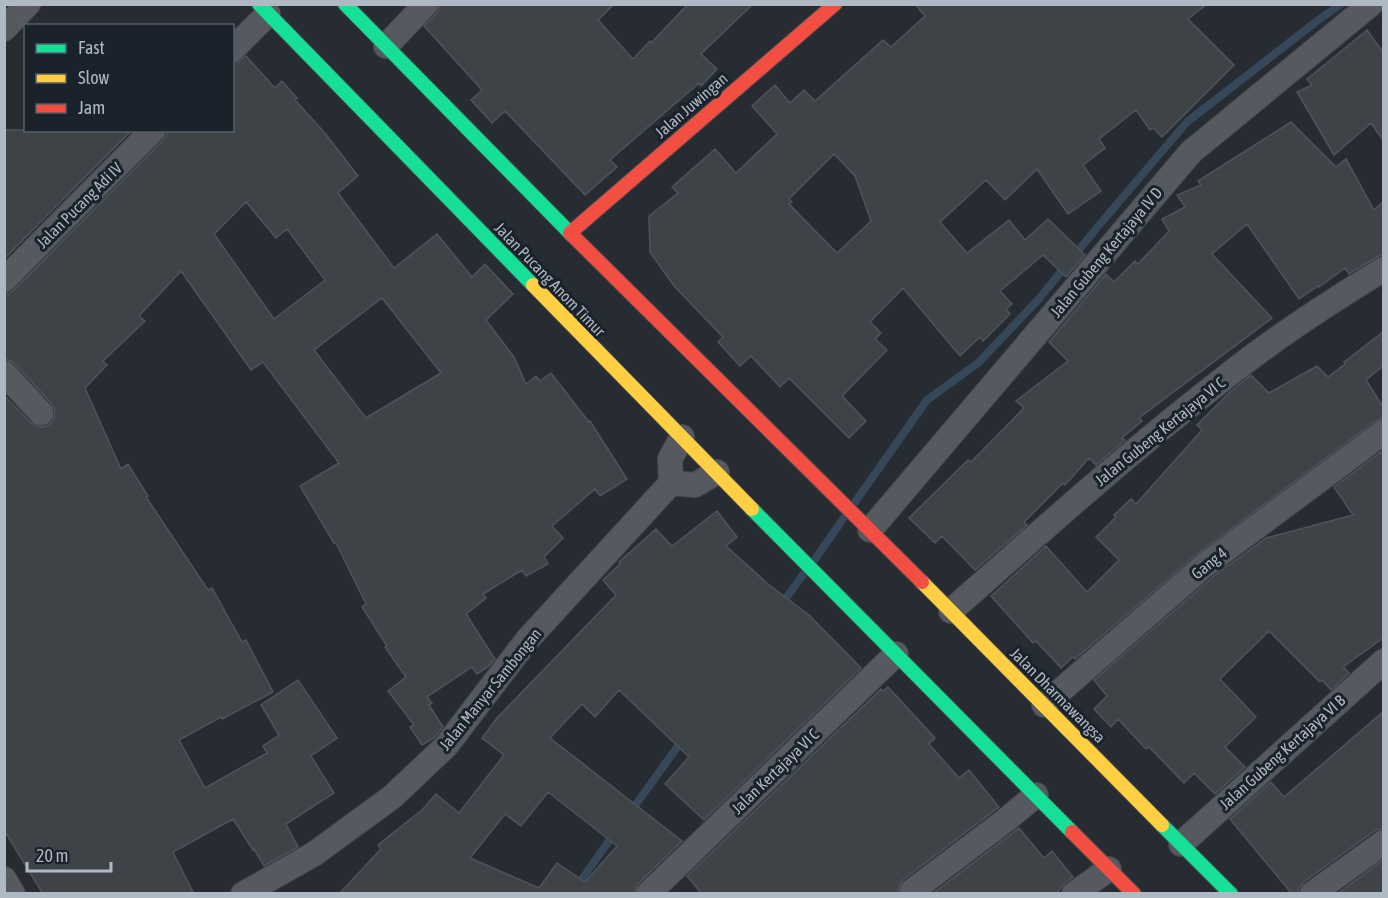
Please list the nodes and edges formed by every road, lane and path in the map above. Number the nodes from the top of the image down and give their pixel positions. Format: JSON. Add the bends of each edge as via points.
{"nodes":[{"id":1,"x":28,"y":4,"type":"edge"},
{"id":2,"x":345,"y":4,"type":"edge"},
{"id":3,"x":426,"y":4,"type":"edge"},
{"id":4,"x":835,"y":4,"type":"edge"},
{"id":5,"x":1371,"y":4,"type":"edge"},
{"id":6,"x":264,"y":9,"type":"edge"},
{"id":7,"x":1383,"y":20,"type":"edge"},
{"id":8,"x":4,"y":29,"type":"edge"},
{"id":9,"x":386,"y":46,"type":"junction"},
{"id":10,"x":234,"y":47,"type":"edge"},
{"id":11,"x":151,"y":132,"type":"edge"},
{"id":12,"x":570,"y":233,"type":"junction"},
{"id":13,"x":1383,"y":269,"type":"edge"},
{"id":14,"x":4,"y":280,"type":"edge"},
{"id":15,"x":4,"y":373,"type":"edge"},
{"id":16,"x":41,"y":413,"type":"dead end"},
{"id":17,"x":1383,"y":432,"type":"edge"},
{"id":18,"x":682,"y":437,"type":"junction"},
{"id":19,"x":717,"y":472,"type":"junction"},
{"id":20,"x":671,"y":483,"type":"junction"},
{"id":21,"x":866,"y":525,"type":"junction"},
{"id":22,"x":951,"y":611,"type":"junction"},
{"id":23,"x":896,"y":654,"type":"junction"},
{"id":24,"x":1383,"y":662,"type":"edge"},
{"id":25,"x":1044,"y":705,"type":"junction"},
{"id":26,"x":1036,"y":795,"type":"junction"},
{"id":27,"x":1383,"y":842,"type":"edge"},
{"id":28,"x":1181,"y":844,"type":"junction"},
{"id":29,"x":1109,"y":869,"type":"junction"},
{"id":30,"x":4,"y":879,"type":"edge"},
{"id":31,"x":912,"y":891,"type":"dead end"},
{"id":32,"x":653,"y":892,"type":"edge"},
{"id":33,"x":13,"y":894,"type":"edge"},
{"id":34,"x":243,"y":894,"type":"edge"},
{"id":35,"x":1074,"y":894,"type":"edge"},
{"id":36,"x":1134,"y":894,"type":"edge"},
{"id":37,"x":1231,"y":894,"type":"edge"},
{"id":38,"x":1312,"y":894,"type":"edge"}],
"edges":[{"from":1,"to":8,"type":"street"},
{"from":2,"to":9,"type":"main road"},
{"from":3,"to":9,"type":"street"},
{"from":4,"to":12,"type":"main road","name":"Jalan Juwingan"},
{"from":5,"to":7,"type":"street"},
{"from":5,"to":21,"type":"street","name":"Jalan Gubeng Kertajaya IV D","via":[[1191,152]]},
{"from":6,"to":10,"type":"street"},
{"from":6,"to":18,"type":"main road","name":"Jalan Pucang Anom Timur"},
{"from":9,"to":12,"type":"main road"},
{"from":11,"to":14,"type":"street","name":"Jalan Pucang Adi IV"},
{"from":12,"to":21,"type":"main road"},
{"from":13,"to":22,"type":"street","name":"Jalan Gubeng Kertajaya VI C","via":[[1223,379],[1112,469]]},
{"from":15,"to":16,"type":"street"},
{"from":17,"to":25,"type":"street","name":"Gang 4","via":[[1205,565]]},
{"from":18,"to":19,"type":"main road","name":"Jalan Pucang Anom Timur"},
{"from":18,"to":20,"type":"street","via":[[670,459]]},
{"from":19,"to":20,"type":"street","via":[[695,485]]},
{"from":19,"to":23,"type":"main road","name":"Jalan Pucang Anom Timur"},
{"from":20,"to":34,"type":"street","name":"Jalan Manyar Sambongan","via":[[528,639],[446,746],[392,797],[314,854]]},
{"from":21,"to":22,"type":"main road","name":"Jalan Dharmawangsa"},
{"from":22,"to":25,"type":"main road","name":"Jalan Dharmawangsa"},
{"from":23,"to":26,"type":"main road"},
{"from":23,"to":32,"type":"street","name":"Jalan Kertajaya VI C"},
{"from":24,"to":28,"type":"street","name":"Jalan Gubeng Kertajaya VI B"},
{"from":25,"to":28,"type":"main road","name":"Jalan Dharmawangsa"},
{"from":26,"to":29,"type":"main road"},
{"from":26,"to":31,"type":"street"},
{"from":27,"to":38,"type":"street"},
{"from":28,"to":37,"type":"main road","name":"Jalan Dharmawangsa"},
{"from":29,"to":35,"type":"street"},
{"from":29,"to":36,"type":"main road"},
{"from":30,"to":33,"type":"street"}]}
